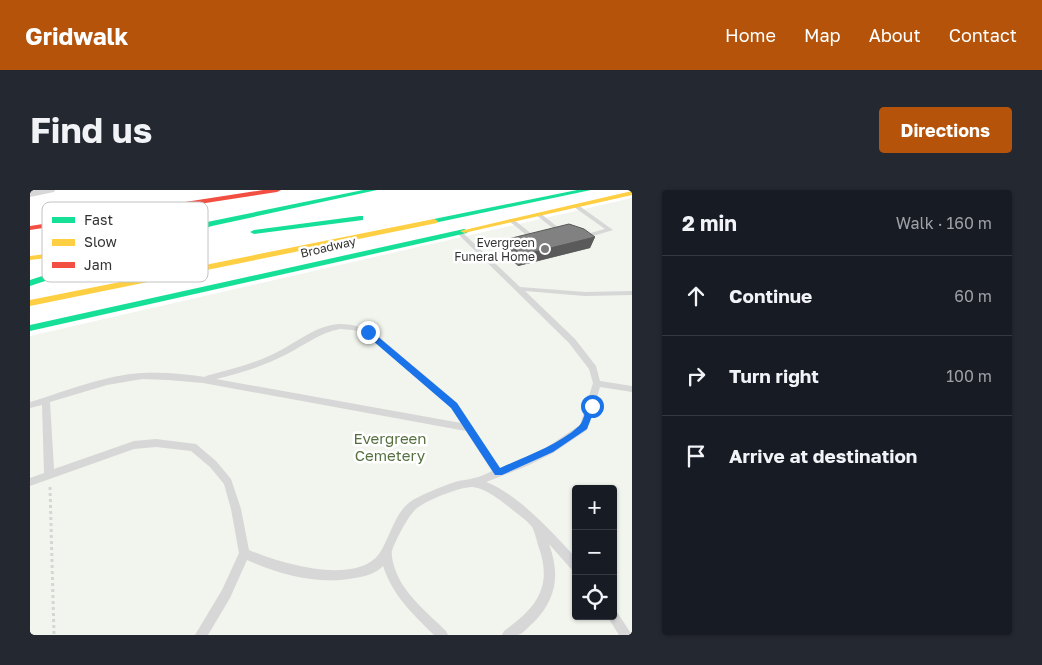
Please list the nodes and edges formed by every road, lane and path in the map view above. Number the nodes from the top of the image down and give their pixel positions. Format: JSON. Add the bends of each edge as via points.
{"nodes":[{"id":1,"x":50,"y":190,"type":"edge"},
{"id":2,"x":215,"y":190,"type":"edge"},
{"id":3,"x":277,"y":190,"type":"edge"},
{"id":4,"x":341,"y":190,"type":"edge"},
{"id":5,"x":373,"y":190,"type":"edge"},
{"id":6,"x":537,"y":190,"type":"edge"},
{"id":7,"x":587,"y":190,"type":"edge"},
{"id":8,"x":632,"y":193,"type":"edge"},
{"id":9,"x":30,"y":194,"type":"edge"},
{"id":10,"x":475,"y":201,"type":"dead end"},
{"id":11,"x":133,"y":202,"type":"edge"},
{"id":12,"x":199,"y":202,"type":"edge"},
{"id":13,"x":576,"y":206,"type":"junction"},
{"id":14,"x":538,"y":214,"type":"junction"},
{"id":15,"x":372,"y":216,"type":"dead end"},
{"id":16,"x":208,"y":218,"type":"edge"},
{"id":17,"x":511,"y":220,"type":"junction"},
{"id":18,"x":208,"y":225,"type":"edge"},
{"id":19,"x":459,"y":232,"type":"junction"},
{"id":20,"x":238,"y":234,"type":"dead end"},
{"id":21,"x":531,"y":236,"type":"edge"},
{"id":22,"x":208,"y":265,"type":"edge"},
{"id":23,"x":42,"y":272,"type":"edge"},
{"id":24,"x":30,"y":276,"type":"edge"},
{"id":25,"x":42,"y":279,"type":"edge"},
{"id":26,"x":129,"y":282,"type":"edge"},
{"id":27,"x":30,"y":283,"type":"edge"},
{"id":28,"x":520,"y":289,"type":"junction"},
{"id":29,"x":632,"y":293,"type":"edge"},
{"id":30,"x":30,"y":303,"type":"edge"},
{"id":31,"x":30,"y":328,"type":"edge"},
{"id":32,"x":203,"y":380,"type":"junction"},
{"id":33,"x":598,"y":383,"type":"junction"},
{"id":34,"x":632,"y":389,"type":"edge"},
{"id":35,"x":46,"y":400,"type":"junction"},
{"id":36,"x":30,"y":405,"type":"edge"},
{"id":37,"x":470,"y":428,"type":"junction"},
{"id":38,"x":498,"y":473,"type":"junction"},
{"id":39,"x":49,"y":476,"type":"junction"},
{"id":40,"x":30,"y":482,"type":"edge"},
{"id":41,"x":473,"y":483,"type":"junction"},
{"id":42,"x":537,"y":526,"type":"junction"},
{"id":43,"x":386,"y":552,"type":"junction"},
{"id":44,"x":244,"y":553,"type":"junction"},
{"id":45,"x":572,"y":562,"type":"edge"},
{"id":46,"x":616,"y":620,"type":"edge"},
{"id":47,"x":54,"y":635,"type":"edge"},
{"id":48,"x":201,"y":635,"type":"edge"},
{"id":49,"x":442,"y":635,"type":"edge"},
{"id":50,"x":508,"y":635,"type":"edge"},
{"id":51,"x":626,"y":635,"type":"edge"}],
"edges":[{"from":1,"to":9,"type":"street"},
{"from":2,"to":11,"type":"main road"},
{"from":3,"to":12,"type":"main road"},
{"from":4,"to":16,"type":"main road"},
{"from":5,"to":18,"type":"main road"},
{"from":6,"to":10,"type":"main road"},
{"from":7,"to":22,"type":"main road"},
{"from":8,"to":13,"type":"main road","name":"Broadway"},
{"from":13,"to":14,"type":"main road","name":"Broadway"},
{"from":13,"to":14,"type":"lane","via":[[610,230],[583,237],[557,229]]},
{"from":14,"to":17,"type":"main road","name":"Broadway"},
{"from":15,"to":20,"type":"main road"},
{"from":17,"to":19,"type":"main road","name":"Broadway"},
{"from":17,"to":21,"type":"lane"},
{"from":19,"to":28,"type":"lane"},
{"from":19,"to":31,"type":"main road","name":"Broadway"},
{"from":23,"to":24,"type":"main road"},
{"from":25,"to":27,"type":"main road"},
{"from":26,"to":30,"type":"main road"},
{"from":28,"to":29,"type":"lane","via":[[585,294]]},
{"from":28,"to":33,"type":"lane","via":[[572,341],[593,368]]},
{"from":32,"to":35,"type":"lane","via":[[136,376]]},
{"from":32,"to":37,"type":"lane"},
{"from":32,"to":37,"type":"lane","via":[[277,356],[328,328],[358,328],[368,332],[454,405]]},
{"from":33,"to":34,"type":"lane"},
{"from":33,"to":38,"type":"lane","via":[[584,427],[550,450]]},
{"from":35,"to":36,"type":"lane"},
{"from":35,"to":39,"type":"lane"},
{"from":37,"to":38,"type":"lane"},
{"from":38,"to":41,"type":"lane"},
{"from":39,"to":40,"type":"lane"},
{"from":39,"to":44,"type":"lane","via":[[134,445],[156,443],[193,447],[228,482]]},
{"from":39,"to":47,"type":"path"},
{"from":41,"to":42,"type":"lane","via":[[495,491]]},
{"from":41,"to":43,"type":"lane","via":[[446,488],[414,505]]},
{"from":42,"to":45,"type":"lane"},
{"from":42,"to":50,"type":"lane","via":[[550,571],[544,600],[524,624]]},
{"from":43,"to":44,"type":"lane","via":[[374,568],[317,576],[266,563]]},
{"from":43,"to":49,"type":"lane","via":[[387,566],[396,586]]},
{"from":44,"to":48,"type":"lane","via":[[226,594]]},
{"from":46,"to":51,"type":"lane"}]}
